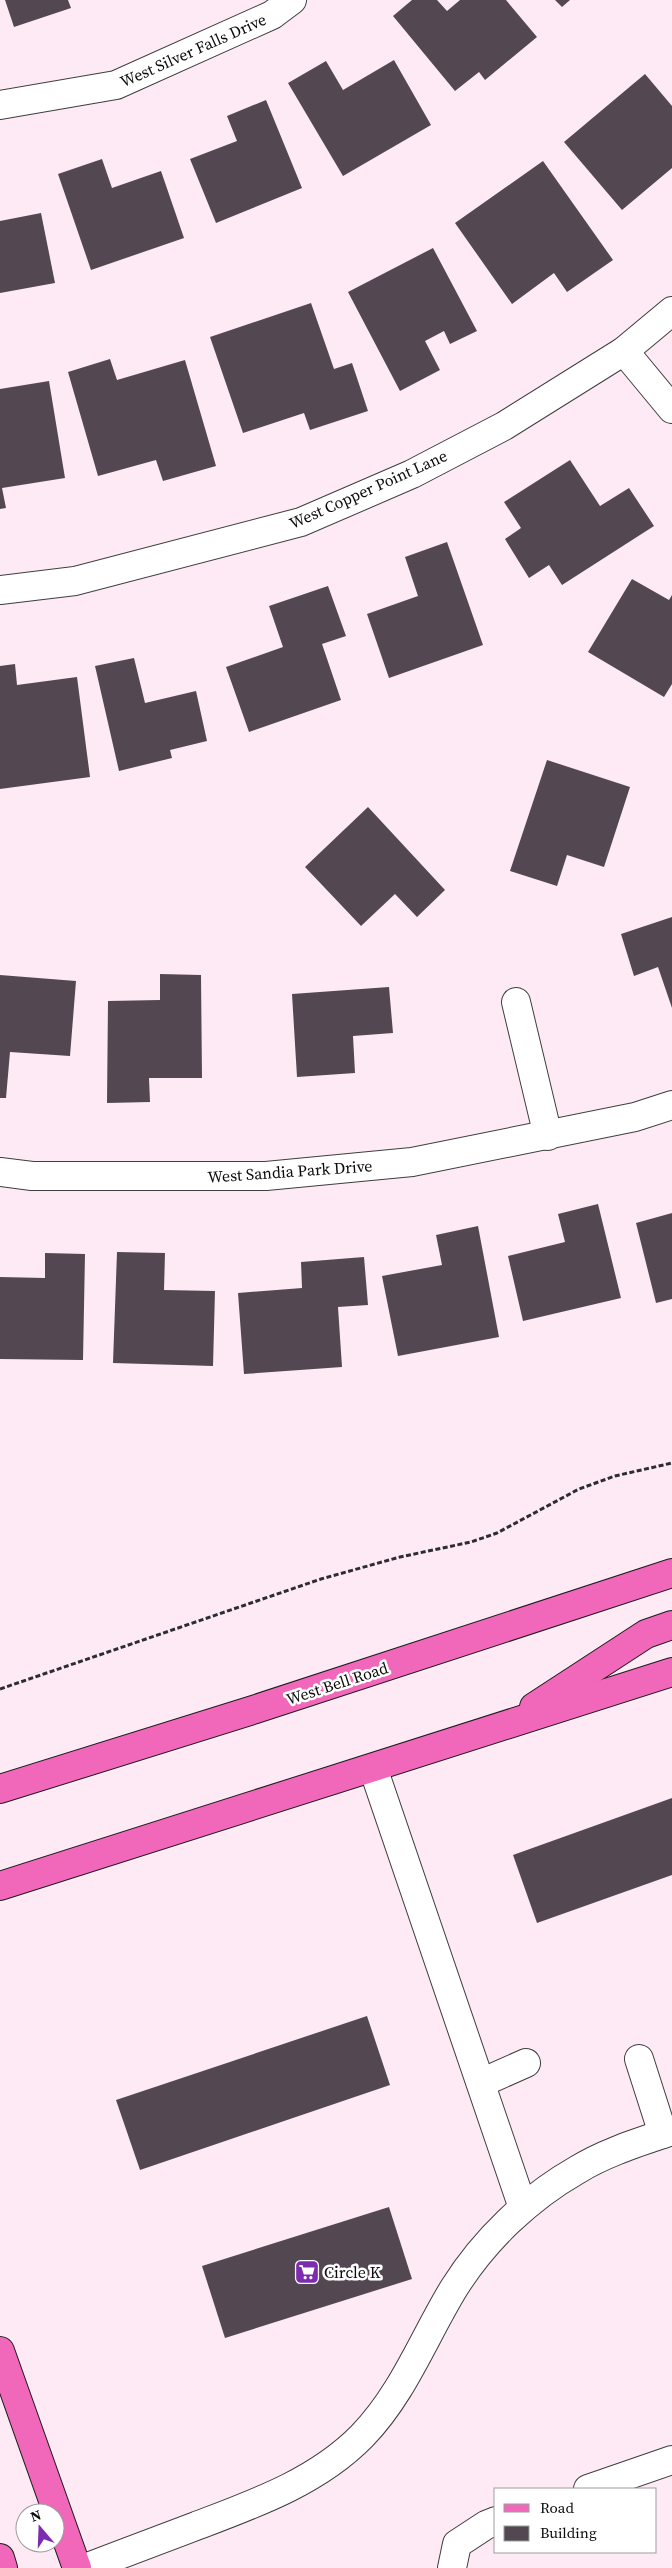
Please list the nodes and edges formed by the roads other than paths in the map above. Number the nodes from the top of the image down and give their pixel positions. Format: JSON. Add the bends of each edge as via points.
{"nodes":[{"id":1,"x":292,"y":0,"type":"edge"},
{"id":2,"x":0,"y":105,"type":"edge"},
{"id":3,"x":672,"y":311,"type":"edge"},
{"id":4,"x":624,"y":351,"type":"junction"},
{"id":5,"x":672,"y":409,"type":"edge"},
{"id":6,"x":0,"y":590,"type":"edge"},
{"id":7,"x":516,"y":1002,"type":"dead end"},
{"id":8,"x":672,"y":1106,"type":"edge"},
{"id":9,"x":548,"y":1136,"type":"junction"},
{"id":10,"x":0,"y":1172,"type":"edge"},
{"id":11,"x":672,"y":1573,"type":"edge"},
{"id":12,"x":672,"y":1625,"type":"edge"},
{"id":13,"x":672,"y":1672,"type":"edge"},
{"id":14,"x":503,"y":1727,"type":"junction"},
{"id":15,"x":374,"y":1768,"type":"junction"},
{"id":16,"x":0,"y":1789,"type":"edge"},
{"id":17,"x":0,"y":1886,"type":"edge"},
{"id":18,"x":639,"y":2059,"type":"dead end"},
{"id":19,"x":526,"y":2064,"type":"dead end"},
{"id":20,"x":481,"y":2083,"type":"junction"},
{"id":21,"x":667,"y":2133,"type":"edge"},
{"id":22,"x":523,"y":2208,"type":"junction"},
{"id":23,"x":0,"y":2351,"type":"edge"},
{"id":24,"x":672,"y":2460,"type":"edge"},
{"id":25,"x":591,"y":2488,"type":"edge"},
{"id":26,"x":494,"y":2522,"type":"edge"},
{"id":27,"x":0,"y":2558,"type":"edge"},
{"id":28,"x":3,"y":2568,"type":"edge"},
{"id":29,"x":78,"y":2568,"type":"edge"},
{"id":30,"x":85,"y":2568,"type":"edge"},
{"id":31,"x":452,"y":2568,"type":"edge"}],
"edges":[{"from":1,"to":2,"type":"street","name":"West Silver Falls Drive","via":[[272,15],[116,85]]},
{"from":3,"to":4,"type":"street","name":"West Copper Point Lane"},
{"from":4,"to":5,"type":"street"},
{"from":4,"to":6,"type":"street","name":"West Copper Point Lane","via":[[504,426],[412,474],[301,522],[75,581]]},
{"from":7,"to":9,"type":"street"},
{"from":8,"to":9,"type":"street","name":"West Sandia Park Drive"},
{"from":9,"to":10,"type":"street","name":"West Sandia Park Drive","via":[[412,1162],[266,1176],[32,1176]]},
{"from":11,"to":16,"type":"main road","name":"West Bell Road","via":[[256,1710]]},
{"from":12,"to":14,"type":"main road","via":[[646,1634]]},
{"from":13,"to":14,"type":"main road"},
{"from":14,"to":15,"type":"main road"},
{"from":15,"to":17,"type":"main road"},
{"from":15,"to":20,"type":"street"},
{"from":18,"to":21,"type":"street"},
{"from":19,"to":20,"type":"street"},
{"from":20,"to":22,"type":"street"},
{"from":21,"to":22,"type":"street","via":[[577,2169]]},
{"from":22,"to":30,"type":"street","via":[[482,2250],[455,2287],[392,2400],[362,2436],[340,2455],[284,2490]]},
{"from":23,"to":29,"type":"main road"},
{"from":24,"to":25,"type":"street"},
{"from":26,"to":31,"type":"street","via":[[457,2544]]},
{"from":27,"to":28,"type":"main road"}]}
